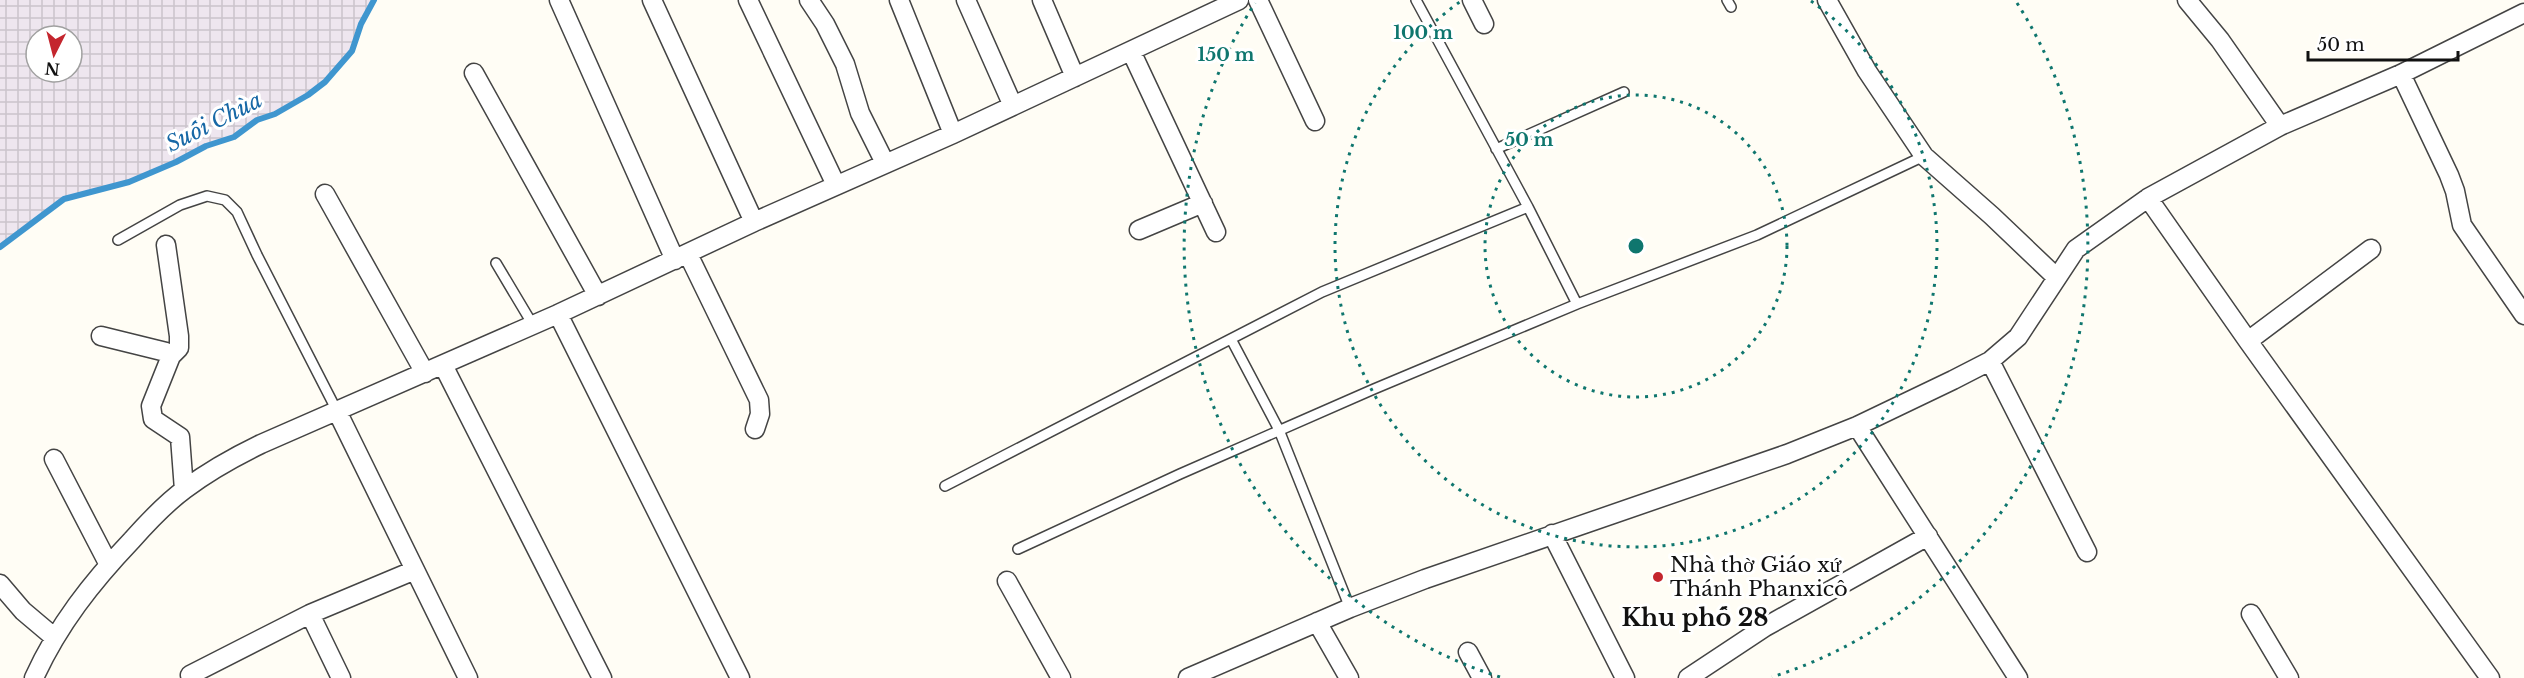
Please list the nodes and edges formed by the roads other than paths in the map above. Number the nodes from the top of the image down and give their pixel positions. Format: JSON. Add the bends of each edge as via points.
{"nodes":[{"id":1,"x":559,"y":0,"type":"edge"},
{"id":2,"x":652,"y":0,"type":"edge"},
{"id":3,"x":748,"y":0,"type":"edge"},
{"id":4,"x":809,"y":0,"type":"edge"},
{"id":5,"x":899,"y":0,"type":"edge"},
{"id":6,"x":966,"y":0,"type":"edge"},
{"id":7,"x":1042,"y":0,"type":"edge"},
{"id":8,"x":1239,"y":0,"type":"edge"},
{"id":9,"x":1257,"y":0,"type":"edge"},
{"id":10,"x":1416,"y":0,"type":"edge"},
{"id":11,"x":1472,"y":0,"type":"edge"},
{"id":12,"x":1827,"y":0,"type":"edge"},
{"id":13,"x":2187,"y":0,"type":"edge"},
{"id":14,"x":2524,"y":13,"type":"edge"},
{"id":15,"x":1484,"y":24,"type":"dead end"},
{"id":16,"x":1131,"y":51,"type":"junction"},
{"id":17,"x":474,"y":73,"type":"dead end"},
{"id":18,"x":2401,"y":74,"type":"junction"},
{"id":19,"x":1075,"y":77,"type":"junction"},
{"id":20,"x":1624,"y":92,"type":"dead end"},
{"id":21,"x":1013,"y":106,"type":"junction"},
{"id":22,"x":1315,"y":121,"type":"dead end"},
{"id":23,"x":2280,"y":126,"type":"junction"},
{"id":24,"x":953,"y":134,"type":"junction"},
{"id":25,"x":1496,"y":149,"type":"junction"},
{"id":26,"x":1924,"y":156,"type":"junction"},
{"id":27,"x":885,"y":163,"type":"junction"},
{"id":28,"x":836,"y":185,"type":"junction"},
{"id":29,"x":324,"y":194,"type":"dead end"},
{"id":30,"x":2148,"y":198,"type":"junction"},
{"id":31,"x":1203,"y":203,"type":"junction"},
{"id":32,"x":1528,"y":207,"type":"junction"},
{"id":33,"x":754,"y":222,"type":"junction"},
{"id":34,"x":1139,"y":230,"type":"dead end"},
{"id":35,"x":1216,"y":232,"type":"dead end"},
{"id":36,"x":118,"y":240,"type":"dead end"},
{"id":37,"x":166,"y":245,"type":"dead end"},
{"id":38,"x":2371,"y":249,"type":"dead end"},
{"id":39,"x":682,"y":257,"type":"junction"},
{"id":40,"x":496,"y":263,"type":"dead end"},
{"id":41,"x":2057,"y":278,"type":"junction"},
{"id":42,"x":598,"y":296,"type":"junction"},
{"id":43,"x":1577,"y":304,"type":"junction"},
{"id":44,"x":558,"y":314,"type":"junction"},
{"id":45,"x":2524,"y":315,"type":"edge"},
{"id":46,"x":533,"y":325,"type":"junction"},
{"id":47,"x":101,"y":336,"type":"dead end"},
{"id":48,"x":1231,"y":339,"type":"junction"},
{"id":49,"x":2248,"y":341,"type":"junction"},
{"id":50,"x":171,"y":356,"type":"junction"},
{"id":51,"x":1990,"y":361,"type":"junction"},
{"id":52,"x":443,"y":365,"type":"junction"},
{"id":53,"x":425,"y":373,"type":"junction"},
{"id":54,"x":338,"y":411,"type":"junction"},
{"id":55,"x":1857,"y":426,"type":"junction"},
{"id":56,"x":755,"y":429,"type":"dead end"},
{"id":57,"x":1279,"y":430,"type":"junction"},
{"id":58,"x":54,"y":459,"type":"dead end"},
{"id":59,"x":945,"y":486,"type":"dead end"},
{"id":60,"x":184,"y":490,"type":"junction"},
{"id":61,"x":1552,"y":534,"type":"junction"},
{"id":62,"x":1928,"y":536,"type":"junction"},
{"id":63,"x":1018,"y":549,"type":"dead end"},
{"id":64,"x":2087,"y":552,"type":"dead end"},
{"id":65,"x":109,"y":565,"type":"junction"},
{"id":66,"x":415,"y":570,"type":"junction"},
{"id":67,"x":1007,"y":581,"type":"dead end"},
{"id":68,"x":0,"y":584,"type":"edge"},
{"id":69,"x":1350,"y":608,"type":"junction"},
{"id":70,"x":310,"y":614,"type":"junction"},
{"id":71,"x":2251,"y":614,"type":"dead end"},
{"id":72,"x":1317,"y":622,"type":"junction"},
{"id":73,"x":55,"y":638,"type":"junction"},
{"id":74,"x":1468,"y":652,"type":"dead end"},
{"id":75,"x":190,"y":675,"type":"dead end"},
{"id":76,"x":1195,"y":677,"type":"edge"},
{"id":77,"x":34,"y":678,"type":"edge"},
{"id":78,"x":342,"y":678,"type":"edge"},
{"id":79,"x":468,"y":678,"type":"edge"},
{"id":80,"x":602,"y":678,"type":"edge"},
{"id":81,"x":740,"y":678,"type":"edge"},
{"id":82,"x":1061,"y":678,"type":"edge"},
{"id":83,"x":1349,"y":678,"type":"edge"},
{"id":84,"x":1482,"y":678,"type":"edge"},
{"id":85,"x":1625,"y":678,"type":"edge"},
{"id":86,"x":1688,"y":678,"type":"edge"},
{"id":87,"x":2018,"y":678,"type":"edge"},
{"id":88,"x":2289,"y":678,"type":"edge"},
{"id":89,"x":2490,"y":678,"type":"edge"}],
"edges":[{"from":1,"to":39,"type":"street"},
{"from":2,"to":33,"type":"street"},
{"from":3,"to":28,"type":"street"},
{"from":4,"to":27,"type":"street","via":[[845,64],[860,113]]},
{"from":5,"to":24,"type":"street"},
{"from":6,"to":21,"type":"street"},
{"from":7,"to":19,"type":"street"},
{"from":8,"to":16,"type":"street"},
{"from":9,"to":22,"type":"street"},
{"from":10,"to":25,"type":"lane"},
{"from":11,"to":15,"type":"street"},
{"from":12,"to":26,"type":"street","via":[[1867,71]]},
{"from":13,"to":23,"type":"street"},
{"from":14,"to":18,"type":"street"},
{"from":16,"to":19,"type":"street"},
{"from":16,"to":31,"type":"street"},
{"from":17,"to":42,"type":"street"},
{"from":18,"to":23,"type":"street"},
{"from":18,"to":45,"type":"street","via":[[2456,192],[2462,225]]},
{"from":19,"to":21,"type":"street"},
{"from":20,"to":25,"type":"lane"},
{"from":21,"to":24,"type":"street"},
{"from":23,"to":30,"type":"street"},
{"from":24,"to":27,"type":"street"},
{"from":25,"to":32,"type":"lane"},
{"from":26,"to":41,"type":"street"},
{"from":26,"to":43,"type":"lane","via":[[1757,235]]},
{"from":27,"to":28,"type":"street"},
{"from":28,"to":33,"type":"street"},
{"from":29,"to":53,"type":"street"},
{"from":30,"to":41,"type":"street","via":[[2076,249]]},
{"from":30,"to":49,"type":"street"},
{"from":31,"to":34,"type":"street"},
{"from":31,"to":35,"type":"street"},
{"from":32,"to":43,"type":"lane"},
{"from":32,"to":48,"type":"lane","via":[[1322,292]]},
{"from":33,"to":39,"type":"street"},
{"from":36,"to":54,"type":"lane","via":[[207,195],[225,200],[237,212]]},
{"from":37,"to":50,"type":"street","via":[[179,336],[179,348]]},
{"from":38,"to":49,"type":"street"},
{"from":39,"to":42,"type":"street"},
{"from":39,"to":56,"type":"street","via":[[759,400]]},
{"from":40,"to":46,"type":"lane"},
{"from":41,"to":51,"type":"street","via":[[2018,337]]},
{"from":42,"to":44,"type":"street"},
{"from":43,"to":57,"type":"lane"},
{"from":44,"to":46,"type":"street"},
{"from":44,"to":81,"type":"street"},
{"from":46,"to":52,"type":"street"},
{"from":47,"to":50,"type":"street"},
{"from":48,"to":57,"type":"lane"},
{"from":48,"to":59,"type":"lane"},
{"from":49,"to":89,"type":"street"},
{"from":50,"to":60,"type":"street","via":[[151,406],[153,418],[180,438]]},
{"from":51,"to":55,"type":"street"},
{"from":51,"to":64,"type":"street"},
{"from":52,"to":53,"type":"street"},
{"from":52,"to":80,"type":"street"},
{"from":53,"to":54,"type":"street"},
{"from":54,"to":60,"type":"street","via":[[221,464]]},
{"from":54,"to":66,"type":"street"},
{"from":55,"to":61,"type":"street","via":[[1787,454]]},
{"from":55,"to":62,"type":"street"},
{"from":57,"to":63,"type":"lane"},
{"from":57,"to":69,"type":"lane"},
{"from":58,"to":65,"type":"street"},
{"from":60,"to":65,"type":"street"},
{"from":61,"to":69,"type":"street"},
{"from":61,"to":85,"type":"street"},
{"from":62,"to":86,"type":"street","via":[[1765,627]]},
{"from":62,"to":87,"type":"street"},
{"from":65,"to":73,"type":"street"},
{"from":66,"to":70,"type":"street"},
{"from":66,"to":79,"type":"street"},
{"from":67,"to":82,"type":"street"},
{"from":68,"to":73,"type":"street","via":[[23,611]]},
{"from":69,"to":72,"type":"street"},
{"from":70,"to":75,"type":"street"},
{"from":70,"to":78,"type":"street"},
{"from":71,"to":88,"type":"street"},
{"from":72,"to":76,"type":"street"},
{"from":72,"to":83,"type":"street"},
{"from":73,"to":77,"type":"street"},
{"from":74,"to":84,"type":"street"}]}
